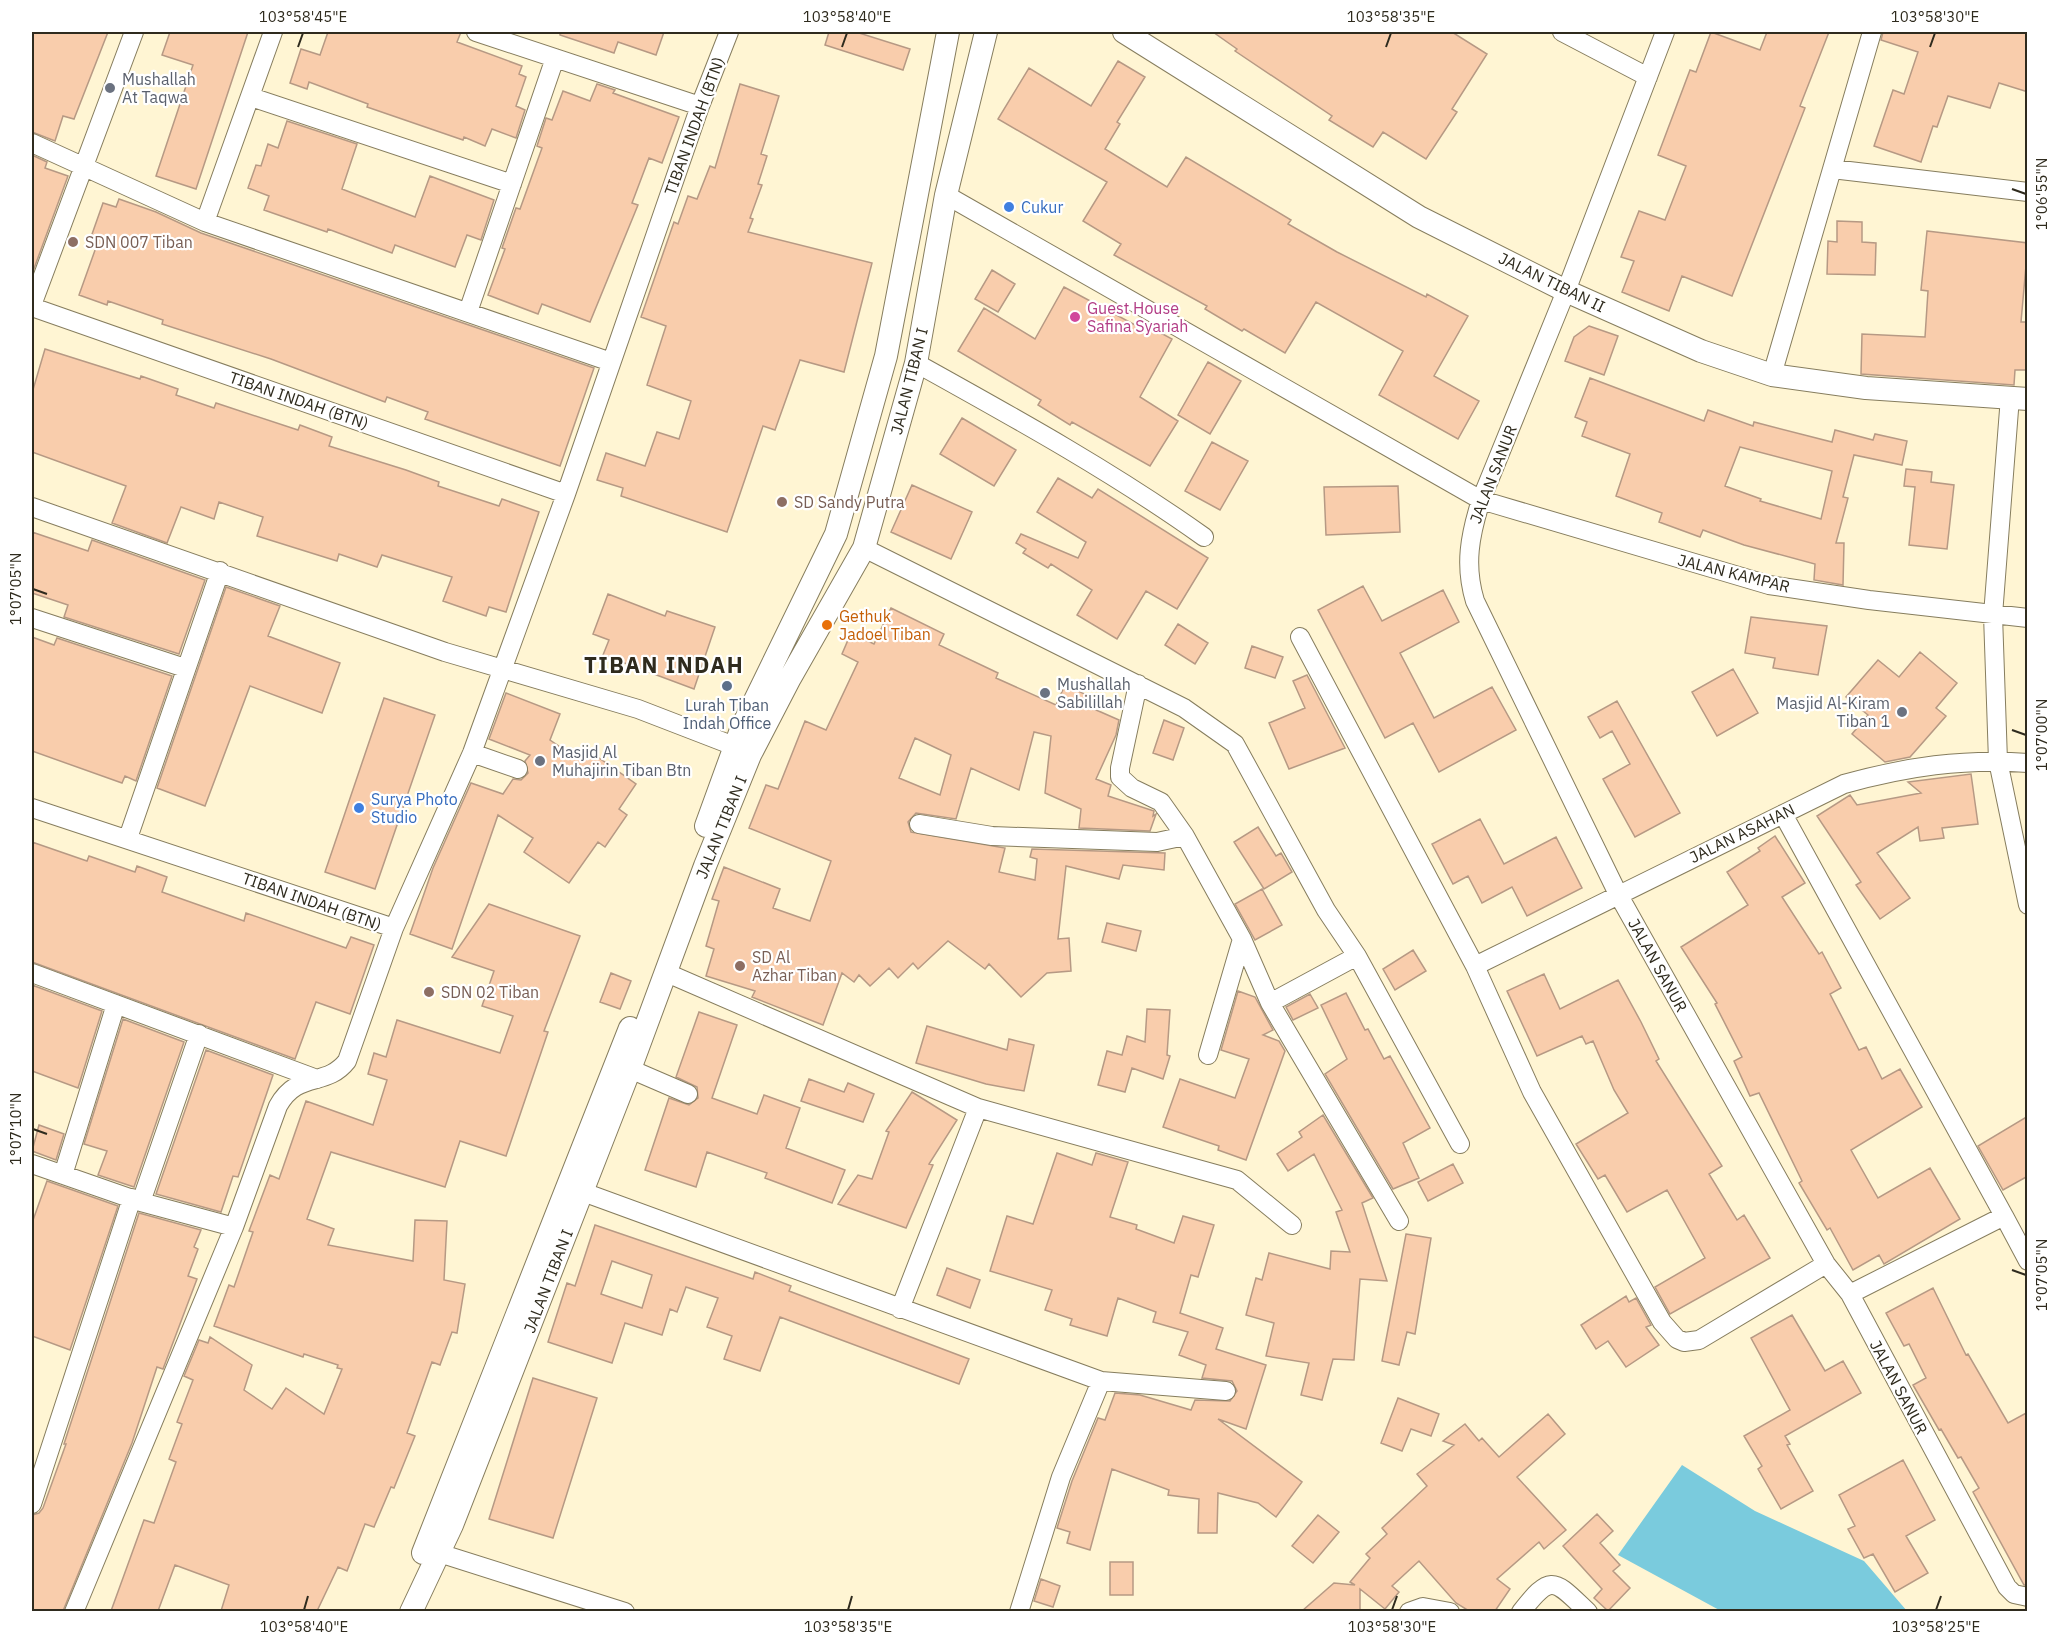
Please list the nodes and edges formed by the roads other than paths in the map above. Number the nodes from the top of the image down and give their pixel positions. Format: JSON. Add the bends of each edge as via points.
{"nodes":[{"id":1,"x":134,"y":32,"type":"edge"},
{"id":2,"x":273,"y":32,"type":"edge"},
{"id":3,"x":476,"y":32,"type":"edge"},
{"id":4,"x":729,"y":32,"type":"edge"},
{"id":5,"x":948,"y":32,"type":"edge"},
{"id":6,"x":986,"y":32,"type":"edge"},
{"id":7,"x":1124,"y":32,"type":"edge"},
{"id":8,"x":1562,"y":32,"type":"edge"},
{"id":9,"x":1665,"y":32,"type":"edge"},
{"id":10,"x":1872,"y":32,"type":"edge"},
{"id":11,"x":555,"y":58,"type":"junction"},
{"id":12,"x":1648,"y":77,"type":"junction"},
{"id":13,"x":251,"y":97,"type":"junction"},
{"id":14,"x":699,"y":106,"type":"junction"},
{"id":15,"x":32,"y":143,"type":"edge"},
{"id":16,"x":82,"y":167,"type":"junction"},
{"id":17,"x":1832,"y":169,"type":"junction"},
{"id":18,"x":512,"y":184,"type":"junction"},
{"id":19,"x":2028,"y":192,"type":"edge"},
{"id":20,"x":946,"y":195,"type":"junction"},
{"id":21,"x":205,"y":222,"type":"junction"},
{"id":22,"x":1566,"y":291,"type":"junction"},
{"id":23,"x":32,"y":306,"type":"edge"},
{"id":24,"x":468,"y":312,"type":"junction"},
{"id":25,"x":611,"y":362,"type":"junction"},
{"id":26,"x":916,"y":363,"type":"junction"},
{"id":27,"x":1772,"y":375,"type":"junction"},
{"id":28,"x":2019,"y":398,"type":"edge"},
{"id":29,"x":566,"y":494,"type":"junction"},
{"id":30,"x":1481,"y":500,"type":"junction"},
{"id":31,"x":32,"y":507,"type":"edge"},
{"id":32,"x":836,"y":534,"type":"junction"},
{"id":33,"x":1204,"y":537,"type":"dead end"},
{"id":34,"x":864,"y":548,"type":"junction"},
{"id":35,"x":220,"y":571,"type":"junction"},
{"id":36,"x":1994,"y":615,"type":"junction"},
{"id":37,"x":32,"y":618,"type":"edge"},
{"id":38,"x":2028,"y":618,"type":"edge"},
{"id":39,"x":1300,"y":637,"type":"dead end"},
{"id":40,"x":185,"y":668,"type":"junction"},
{"id":41,"x":503,"y":669,"type":"junction"},
{"id":42,"x":1138,"y":684,"type":"junction"},
{"id":43,"x":734,"y":746,"type":"junction"},
{"id":44,"x":472,"y":753,"type":"junction"},
{"id":45,"x":1998,"y":761,"type":"junction"},
{"id":46,"x":2028,"y":763,"type":"edge"},
{"id":47,"x":518,"y":769,"type":"dead end"},
{"id":48,"x":32,"y":808,"type":"edge"},
{"id":49,"x":1783,"y":814,"type":"junction"},
{"id":50,"x":919,"y":824,"type":"dead end"},
{"id":51,"x":1185,"y":836,"type":"junction"},
{"id":52,"x":128,"y":838,"type":"junction"},
{"id":53,"x":1618,"y":894,"type":"junction"},
{"id":54,"x":2028,"y":905,"type":"edge"},
{"id":55,"x":394,"y":928,"type":"junction"},
{"id":56,"x":1242,"y":939,"type":"junction"},
{"id":57,"x":1357,"y":956,"type":"junction"},
{"id":58,"x":1474,"y":966,"type":"junction"},
{"id":59,"x":32,"y":973,"type":"edge"},
{"id":60,"x":667,"y":973,"type":"junction"},
{"id":61,"x":1270,"y":1003,"type":"junction"},
{"id":62,"x":116,"y":1004,"type":"junction"},
{"id":63,"x":199,"y":1034,"type":"junction"},
{"id":64,"x":1208,"y":1055,"type":"dead end"},
{"id":65,"x":630,"y":1069,"type":"junction"},
{"id":66,"x":317,"y":1079,"type":"junction"},
{"id":67,"x":688,"y":1094,"type":"dead end"},
{"id":68,"x":978,"y":1108,"type":"junction"},
{"id":69,"x":1460,"y":1144,"type":"dead end"},
{"id":70,"x":33,"y":1169,"type":"edge"},
{"id":71,"x":63,"y":1175,"type":"junction"},
{"id":72,"x":583,"y":1192,"type":"junction"},
{"id":73,"x":136,"y":1200,"type":"junction"},
{"id":74,"x":2004,"y":1216,"type":"junction"},
{"id":75,"x":1399,"y":1221,"type":"dead end"},
{"id":76,"x":1292,"y":1225,"type":"dead end"},
{"id":77,"x":234,"y":1227,"type":"junction"},
{"id":78,"x":2028,"y":1262,"type":"edge"},
{"id":79,"x":1827,"y":1264,"type":"junction"},
{"id":80,"x":1850,"y":1294,"type":"junction"},
{"id":81,"x":900,"y":1310,"type":"junction"},
{"id":82,"x":1101,"y":1381,"type":"junction"},
{"id":83,"x":1226,"y":1391,"type":"dead end"},
{"id":84,"x":32,"y":1504,"type":"edge"},
{"id":85,"x":440,"y":1553,"type":"junction"},
{"id":86,"x":2028,"y":1597,"type":"edge"},
{"id":87,"x":74,"y":1611,"type":"edge"},
{"id":88,"x":395,"y":1611,"type":"edge"},
{"id":89,"x":411,"y":1611,"type":"edge"},
{"id":90,"x":626,"y":1611,"type":"edge"},
{"id":91,"x":1019,"y":1611,"type":"edge"},
{"id":92,"x":1409,"y":1611,"type":"edge"},
{"id":93,"x":1450,"y":1611,"type":"edge"},
{"id":94,"x":1521,"y":1611,"type":"edge"},
{"id":95,"x":1588,"y":1611,"type":"edge"}],
"edges":[{"from":1,"to":16,"type":"street","name":"TIBAN INDAH (BTN)"},
{"from":2,"to":13,"type":"street"},
{"from":3,"to":11,"type":"street"},
{"from":4,"to":14,"type":"street","name":"TIBAN INDAH (BTN)"},
{"from":5,"to":32,"type":"street","name":"JALAN TIBAN I","via":[[886,356]]},
{"from":6,"to":20,"type":"street","name":"JALAN TIBAN I"},
{"from":7,"to":22,"type":"street","name":"JALAN TIBAN II","via":[[1419,217]]},
{"from":8,"to":12,"type":"street"},
{"from":9,"to":12,"type":"street","name":"JALAN SANUR"},
{"from":10,"to":17,"type":"street"},
{"from":11,"to":14,"type":"street"},
{"from":11,"to":18,"type":"street"},
{"from":12,"to":22,"type":"street","name":"JALAN SANUR"},
{"from":13,"to":18,"type":"street"},
{"from":13,"to":21,"type":"street"},
{"from":14,"to":25,"type":"street","name":"TIBAN INDAH (BTN)"},
{"from":15,"to":16,"type":"street"},
{"from":16,"to":21,"type":"street"},
{"from":16,"to":23,"type":"street","name":"TIBAN INDAH (BTN)"},
{"from":17,"to":19,"type":"street"},
{"from":17,"to":27,"type":"street"},
{"from":18,"to":24,"type":"street"},
{"from":20,"to":26,"type":"street","name":"JALAN TIBAN I"},
{"from":20,"to":30,"type":"street","name":"JALAN KAMPAR"},
{"from":21,"to":24,"type":"street"},
{"from":22,"to":27,"type":"street","name":"JALAN TIBAN II","via":[[1701,351]]},
{"from":22,"to":30,"type":"street","name":"JALAN SANUR"},
{"from":23,"to":29,"type":"street","name":"TIBAN INDAH (BTN)"},
{"from":24,"to":25,"type":"street"},
{"from":25,"to":29,"type":"street","name":"TIBAN INDAH (BTN)"},
{"from":26,"to":33,"type":"street","via":[[1065,446]]},
{"from":26,"to":34,"type":"street","name":"JALAN TIBAN I"},
{"from":27,"to":28,"type":"street","name":"JALAN TIBAN II","via":[[1866,388]]},
{"from":28,"to":36,"type":"street"},
{"from":29,"to":41,"type":"street","name":"TIBAN INDAH (BTN)"},
{"from":30,"to":36,"type":"street","name":"JALAN KAMPAR","via":[[1768,585]]},
{"from":30,"to":53,"type":"street","name":"JALAN SANUR","via":[[1467,556],[1475,601]]},
{"from":31,"to":35,"type":"street"},
{"from":32,"to":34,"type":"street"},
{"from":32,"to":43,"type":"street","name":"JALAN TIBAN I"},
{"from":34,"to":42,"type":"street"},
{"from":34,"to":60,"type":"street","name":"JALAN TIBAN I","via":[[750,755]]},
{"from":35,"to":40,"type":"street"},
{"from":35,"to":41,"type":"street"},
{"from":36,"to":38,"type":"street","name":"JALAN KAMPAR"},
{"from":36,"to":45,"type":"street"},
{"from":37,"to":40,"type":"street"},
{"from":39,"to":58,"type":"street"},
{"from":40,"to":52,"type":"street"},
{"from":41,"to":43,"type":"street","via":[[638,709]]},
{"from":41,"to":44,"type":"street","name":"TIBAN INDAH (BTN)"},
{"from":42,"to":51,"type":"street","via":[[1120,777],[1132,788],[1161,802]]},
{"from":42,"to":57,"type":"street","via":[[1184,708],[1235,744],[1326,910]]},
{"from":43,"to":88,"type":"street","name":"JALAN TIBAN I","via":[[655,968],[432,1533]]},
{"from":44,"to":47,"type":"street"},
{"from":44,"to":55,"type":"street","name":"TIBAN INDAH (BTN)"},
{"from":45,"to":46,"type":"street","name":"JALAN ASAHAN"},
{"from":45,"to":49,"type":"street","name":"JALAN ASAHAN","via":[[1892,770],[1844,784]]},
{"from":45,"to":54,"type":"street"},
{"from":48,"to":52,"type":"street","name":"TIBAN INDAH (BTN)"},
{"from":49,"to":53,"type":"street","name":"JALAN ASAHAN"},
{"from":49,"to":74,"type":"street"},
{"from":50,"to":51,"type":"street","via":[[1002,836],[1157,842]]},
{"from":51,"to":56,"type":"street"},
{"from":52,"to":55,"type":"street","name":"TIBAN INDAH (BTN)"},
{"from":53,"to":58,"type":"street","name":"JALAN ASAHAN"},
{"from":53,"to":79,"type":"street","name":"JALAN SANUR"},
{"from":55,"to":66,"type":"street","via":[[347,1061],[338,1072]]},
{"from":56,"to":61,"type":"street"},
{"from":56,"to":64,"type":"street"},
{"from":57,"to":61,"type":"street"},
{"from":57,"to":69,"type":"street"},
{"from":58,"to":79,"type":"street","via":[[1532,1092],[1662,1322],[1677,1339],[1699,1340]]},
{"from":59,"to":62,"type":"street"},
{"from":60,"to":65,"type":"street","name":"JALAN TIBAN I"},
{"from":60,"to":68,"type":"street"},
{"from":61,"to":75,"type":"street"},
{"from":62,"to":63,"type":"street"},
{"from":62,"to":71,"type":"street"},
{"from":63,"to":66,"type":"street"},
{"from":63,"to":73,"type":"street"},
{"from":65,"to":67,"type":"street"},
{"from":65,"to":72,"type":"street","name":"JALAN TIBAN I"},
{"from":66,"to":77,"type":"street","via":[[285,1095]]},
{"from":68,"to":76,"type":"street","via":[[1237,1180]]},
{"from":68,"to":81,"type":"street"},
{"from":70,"to":71,"type":"street"},
{"from":71,"to":73,"type":"street"},
{"from":72,"to":81,"type":"street"},
{"from":72,"to":85,"type":"street","name":"JALAN TIBAN I"},
{"from":73,"to":77,"type":"street"},
{"from":73,"to":84,"type":"street"},
{"from":74,"to":78,"type":"street"},
{"from":74,"to":80,"type":"street"},
{"from":77,"to":87,"type":"street"},
{"from":79,"to":80,"type":"street","name":"JALAN SANUR"},
{"from":80,"to":86,"type":"street","name":"JALAN SANUR","via":[[2007,1587],[2014,1594]]},
{"from":81,"to":82,"type":"street"},
{"from":82,"to":83,"type":"street"},
{"from":82,"to":91,"type":"street","via":[[1060,1477]]},
{"from":85,"to":89,"type":"street","name":"JALAN TIBAN I"},
{"from":85,"to":90,"type":"street"},
{"from":92,"to":93,"type":"street","via":[[1423,1607]]},
{"from":94,"to":95,"type":"street","via":[[1540,1587],[1551,1584],[1564,1589]]}]}
